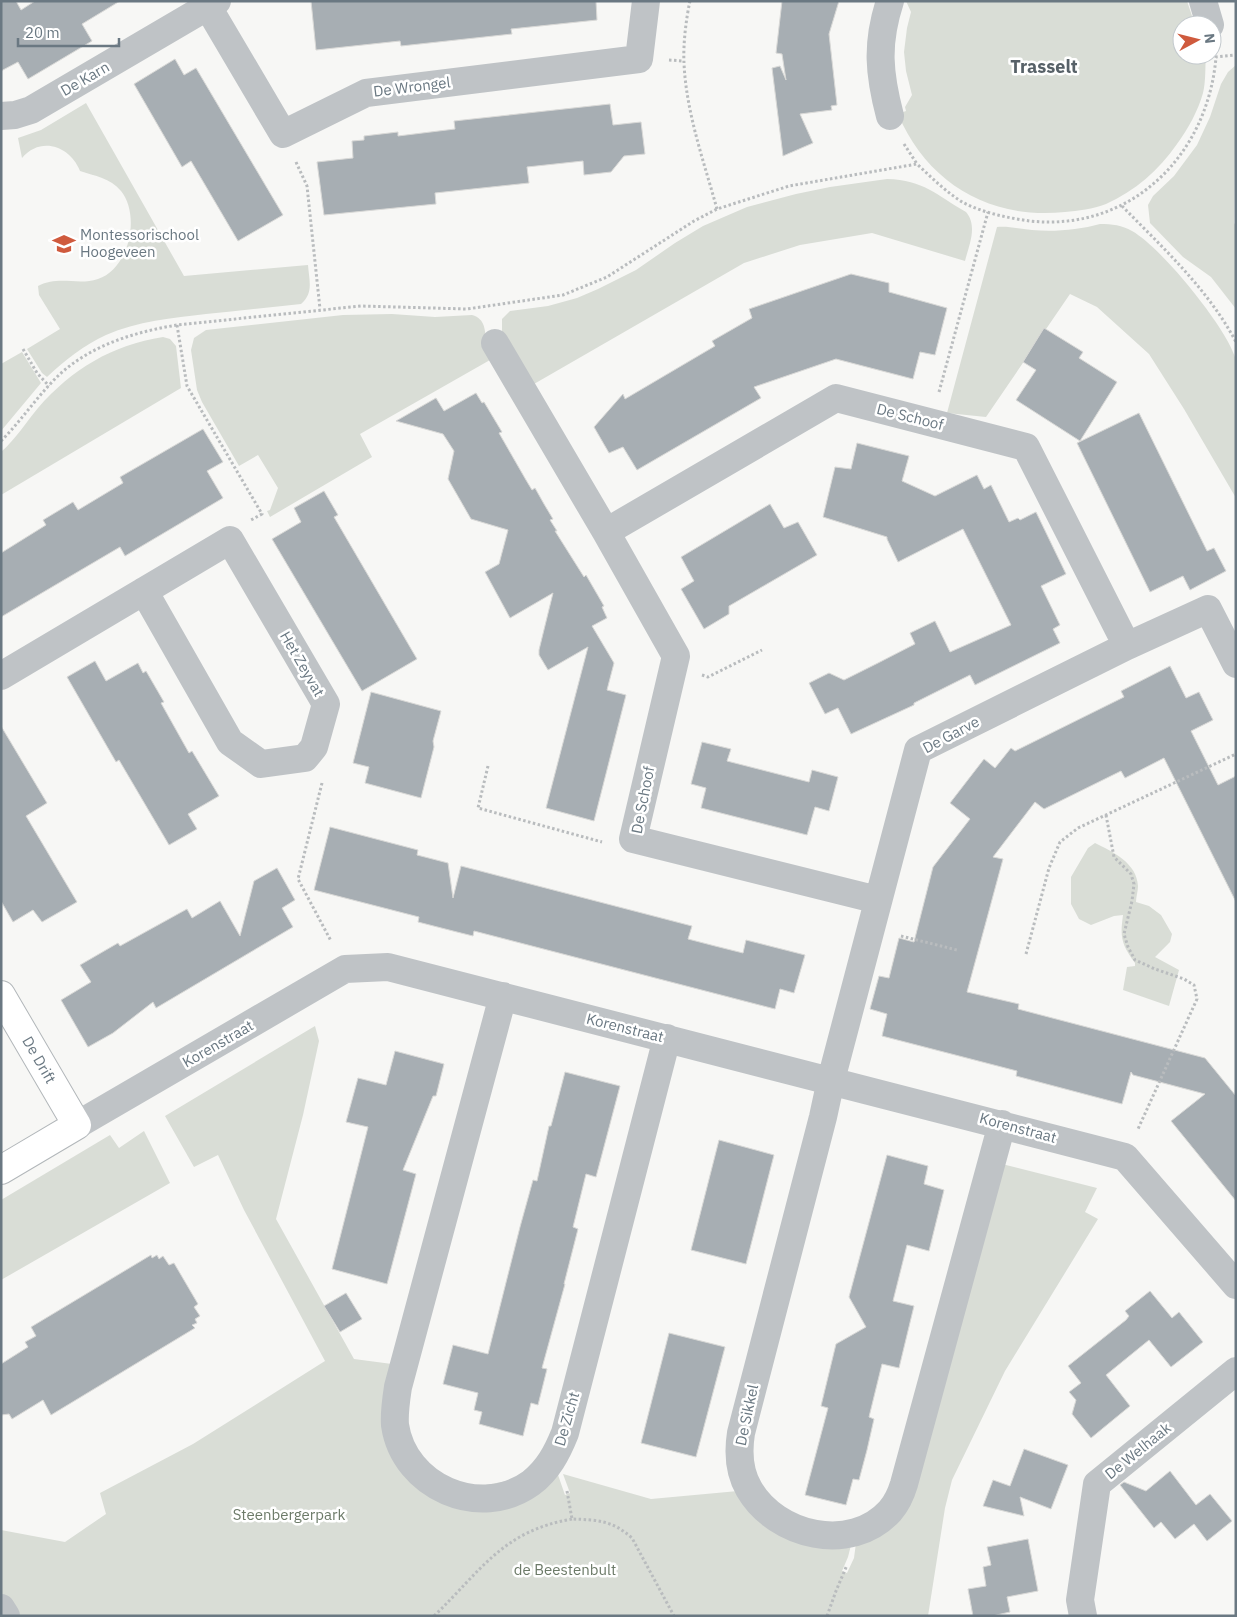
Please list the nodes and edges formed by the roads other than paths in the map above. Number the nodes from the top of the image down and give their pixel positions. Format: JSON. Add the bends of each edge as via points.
{"nodes":[{"id":1,"x":646,"y":1,"type":"edge"},
{"id":2,"x":890,"y":1,"type":"edge"},
{"id":3,"x":1203,"y":1,"type":"edge"},
{"id":4,"x":213,"y":4,"type":"edge"},
{"id":5,"x":1207,"y":15,"type":"edge"},
{"id":6,"x":1,"y":116,"type":"edge"},
{"id":7,"x":890,"y":116,"type":"dead end"},
{"id":8,"x":495,"y":344,"type":"dead end"},
{"id":9,"x":606,"y":532,"type":"junction"},
{"id":10,"x":144,"y":590,"type":"junction"},
{"id":11,"x":1127,"y":646,"type":"junction"},
{"id":12,"x":1236,"y":664,"type":"edge"},
{"id":13,"x":1,"y":676,"type":"edge"},
{"id":14,"x":878,"y":900,"type":"junction"},
{"id":15,"x":1,"y":995,"type":"edge"},
{"id":16,"x":503,"y":996,"type":"junction"},
{"id":17,"x":667,"y":1038,"type":"junction"},
{"id":18,"x":831,"y":1080,"type":"junction"},
{"id":19,"x":1002,"y":1124,"type":"junction"},
{"id":20,"x":77,"y":1125,"type":"junction"},
{"id":21,"x":1,"y":1170,"type":"edge"},
{"id":22,"x":1236,"y":1285,"type":"edge"},
{"id":23,"x":1236,"y":1371,"type":"edge"},
{"id":24,"x":1,"y":1608,"type":"edge"},
{"id":25,"x":6,"y":1616,"type":"edge"},
{"id":26,"x":1083,"y":1616,"type":"edge"}],
"edges":[{"from":1,"to":4,"type":"street","name":"De Wrongel","via":[[639,59],[366,93],[283,134]]},
{"from":2,"to":7,"type":"street","via":[[880,60]]},
{"from":3,"to":5,"type":"street"},
{"from":4,"to":6,"type":"street","name":"De Karn","via":[[31,110]]},
{"from":8,"to":9,"type":"street","name":"De Schoof"},
{"from":9,"to":11,"type":"street","name":"De Schoof","via":[[836,398],[1026,447]]},
{"from":9,"to":14,"type":"street","name":"De Schoof","via":[[676,656],[633,839]]},
{"from":10,"to":10,"type":"street","name":"Het Zeyvat","via":[[230,540],[326,704],[314,747],[305,758],[261,764],[230,742]]},
{"from":10,"to":13,"type":"street"},
{"from":11,"to":12,"type":"street","name":"De Garve","via":[[1208,609]]},
{"from":11,"to":14,"type":"street","name":"De Garve","via":[[918,750]]},
{"from":14,"to":18,"type":"street","name":"De Garve"},
{"from":15,"to":20,"type":"street","name":"De Drift"},
{"from":16,"to":17,"type":"street","name":"Korenstraat"},
{"from":16,"to":17,"type":"street","name":"De Zicht","via":[[395,1406],[400,1443],[409,1460],[421,1475],[454,1494],[493,1498],[513,1493],[531,1483],[557,1452],[565,1433]]},
{"from":16,"to":20,"type":"street","name":"Korenstraat","via":[[388,967],[345,969]]},
{"from":17,"to":18,"type":"street","name":"Korenstraat"},
{"from":18,"to":19,"type":"street","name":"Korenstraat"},
{"from":18,"to":19,"type":"street","name":"De Sikkel","via":[[738,1447],[742,1474],[756,1499],[781,1521],[810,1532],[838,1536],[853,1534],[867,1528],[890,1510],[899,1498]]},
{"from":19,"to":22,"type":"street","name":"Korenstraat","via":[[1125,1156]]},
{"from":20,"to":21,"type":"street","name":"Korenstraat"},
{"from":23,"to":26,"type":"street","name":"De Welhaak","via":[[1098,1484],[1080,1600]]},
{"from":24,"to":25,"type":"street"}]}
